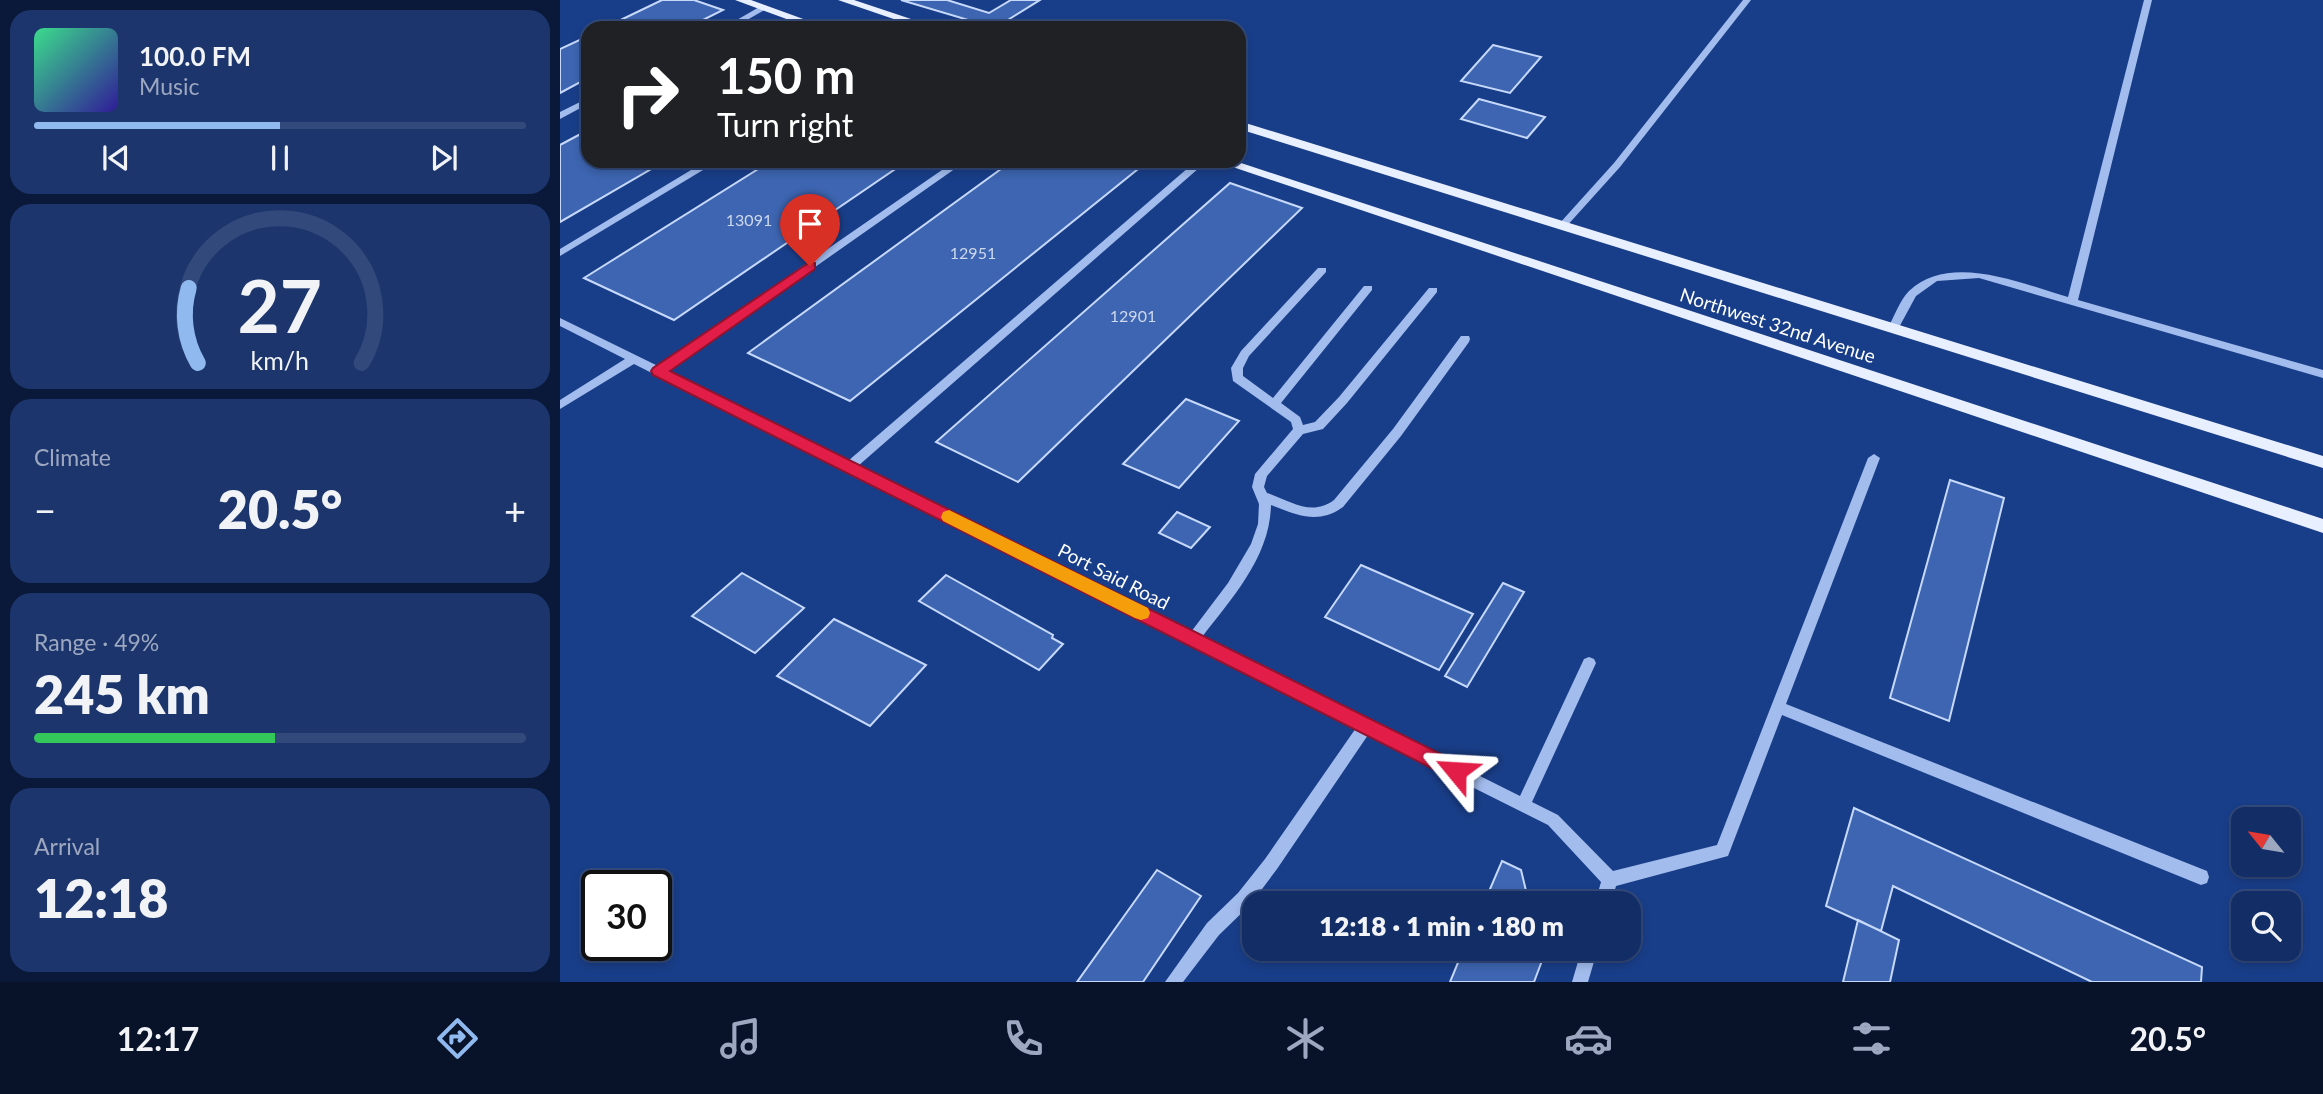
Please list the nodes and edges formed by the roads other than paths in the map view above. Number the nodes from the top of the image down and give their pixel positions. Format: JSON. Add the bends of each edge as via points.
{"nodes":[{"id":1,"x":740,"y":0,"type":"edge"},
{"id":2,"x":843,"y":0,"type":"edge"},
{"id":3,"x":1747,"y":0,"type":"edge"},
{"id":4,"x":2148,"y":0,"type":"edge"},
{"id":5,"x":764,"y":8,"type":"junction"},
{"id":6,"x":740,"y":21,"type":"edge"},
{"id":7,"x":802,"y":21,"type":"edge"},
{"id":8,"x":910,"y":21,"type":"edge"},
{"id":9,"x":581,"y":105,"type":"edge"},
{"id":10,"x":560,"y":116,"type":"edge"},
{"id":11,"x":1246,"y":127,"type":"edge"},
{"id":12,"x":701,"y":168,"type":"edge"},
{"id":13,"x":951,"y":168,"type":"edge"},
{"id":14,"x":1194,"y":168,"type":"edge"},
{"id":15,"x":1243,"y":168,"type":"edge"},
{"id":16,"x":1562,"y":226,"type":"junction"},
{"id":17,"x":560,"y":253,"type":"edge"},
{"id":18,"x":1322,"y":270,"type":"dead end"},
{"id":19,"x":1368,"y":288,"type":"dead end"},
{"id":20,"x":1433,"y":290,"type":"dead end"},
{"id":21,"x":2072,"y":302,"type":"junction"},
{"id":22,"x":560,"y":322,"type":"edge"},
{"id":23,"x":1893,"y":328,"type":"junction"},
{"id":24,"x":1465,"y":339,"type":"dead end"},
{"id":25,"x":634,"y":359,"type":"junction"},
{"id":26,"x":659,"y":371,"type":"junction"},
{"id":27,"x":2323,"y":374,"type":"edge"},
{"id":28,"x":1274,"y":404,"type":"junction"},
{"id":29,"x":560,"y":405,"type":"edge"},
{"id":30,"x":1299,"y":430,"type":"junction"},
{"id":31,"x":1874,"y":458,"type":"dead end"},
{"id":32,"x":2323,"y":462,"type":"edge"},
{"id":33,"x":849,"y":467,"type":"junction"},
{"id":34,"x":1266,"y":498,"type":"junction"},
{"id":35,"x":2323,"y":526,"type":"edge"},
{"id":36,"x":1193,"y":639,"type":"junction"},
{"id":37,"x":1589,"y":663,"type":"dead end"},
{"id":38,"x":1777,"y":707,"type":"junction"},
{"id":39,"x":1366,"y":726,"type":"junction"},
{"id":40,"x":1523,"y":805,"type":"junction"},
{"id":41,"x":2201,"y":877,"type":"dead end"},
{"id":42,"x":1609,"y":880,"type":"junction"},
{"id":43,"x":1606,"y":891,"type":"edge"},
{"id":44,"x":1588,"y":961,"type":"edge"},
{"id":45,"x":1585,"y":980,"type":"edge"},
{"id":46,"x":1173,"y":982,"type":"edge"}],
"edges":[{"from":1,"to":5,"type":"main road"},
{"from":2,"to":8,"type":"main road"},
{"from":3,"to":16,"type":"street","via":[[1618,165]]},
{"from":4,"to":21,"type":"street"},
{"from":5,"to":6,"type":"street"},
{"from":5,"to":7,"type":"main road"},
{"from":9,"to":10,"type":"street"},
{"from":11,"to":16,"type":"main road","name":"Northwest 32nd Avenue"},
{"from":12,"to":17,"type":"street"},
{"from":13,"to":26,"type":"street"},
{"from":14,"to":33,"type":"street"},
{"from":15,"to":35,"type":"main road","name":"Northwest 32nd Avenue"},
{"from":16,"to":23,"type":"main road","name":"Northwest 32nd Avenue"},
{"from":18,"to":28,"type":"street","via":[[1237,368],[1237,378]]},
{"from":19,"to":28,"type":"street"},
{"from":20,"to":30,"type":"street","via":[[1319,426]]},
{"from":21,"to":23,"type":"street","via":[[1979,275],[1935,278],[1912,295]]},
{"from":21,"to":27,"type":"street"},
{"from":22,"to":25,"type":"street","name":"Port Said Road"},
{"from":23,"to":32,"type":"main road","name":"Northwest 32nd Avenue"},
{"from":24,"to":34,"type":"street","via":[[1359,482],[1332,510],[1310,514]]},
{"from":25,"to":26,"type":"street","name":"Port Said Road"},
{"from":25,"to":29,"type":"lane"},
{"from":26,"to":33,"type":"street","name":"Port Said Road"},
{"from":28,"to":30,"type":"street","via":[[1296,420]]},
{"from":30,"to":34,"type":"street","via":[[1261,474],[1258,486]]},
{"from":31,"to":38,"type":"street"},
{"from":33,"to":36,"type":"street","name":"Port Said Road"},
{"from":34,"to":36,"type":"street","via":[[1265,527],[1251,560]]},
{"from":36,"to":39,"type":"street","name":"Port Said Road"},
{"from":37,"to":40,"type":"street"},
{"from":38,"to":41,"type":"street"},
{"from":38,"to":42,"type":"street","via":[[1721,851]]},
{"from":39,"to":40,"type":"street","name":"Port Said Road"},
{"from":39,"to":46,"type":"street","via":[[1271,864]]},
{"from":40,"to":42,"type":"street","name":"Port Said Road","via":[[1553,820]]},
{"from":42,"to":43,"type":"street"},
{"from":44,"to":45,"type":"street"}]}
